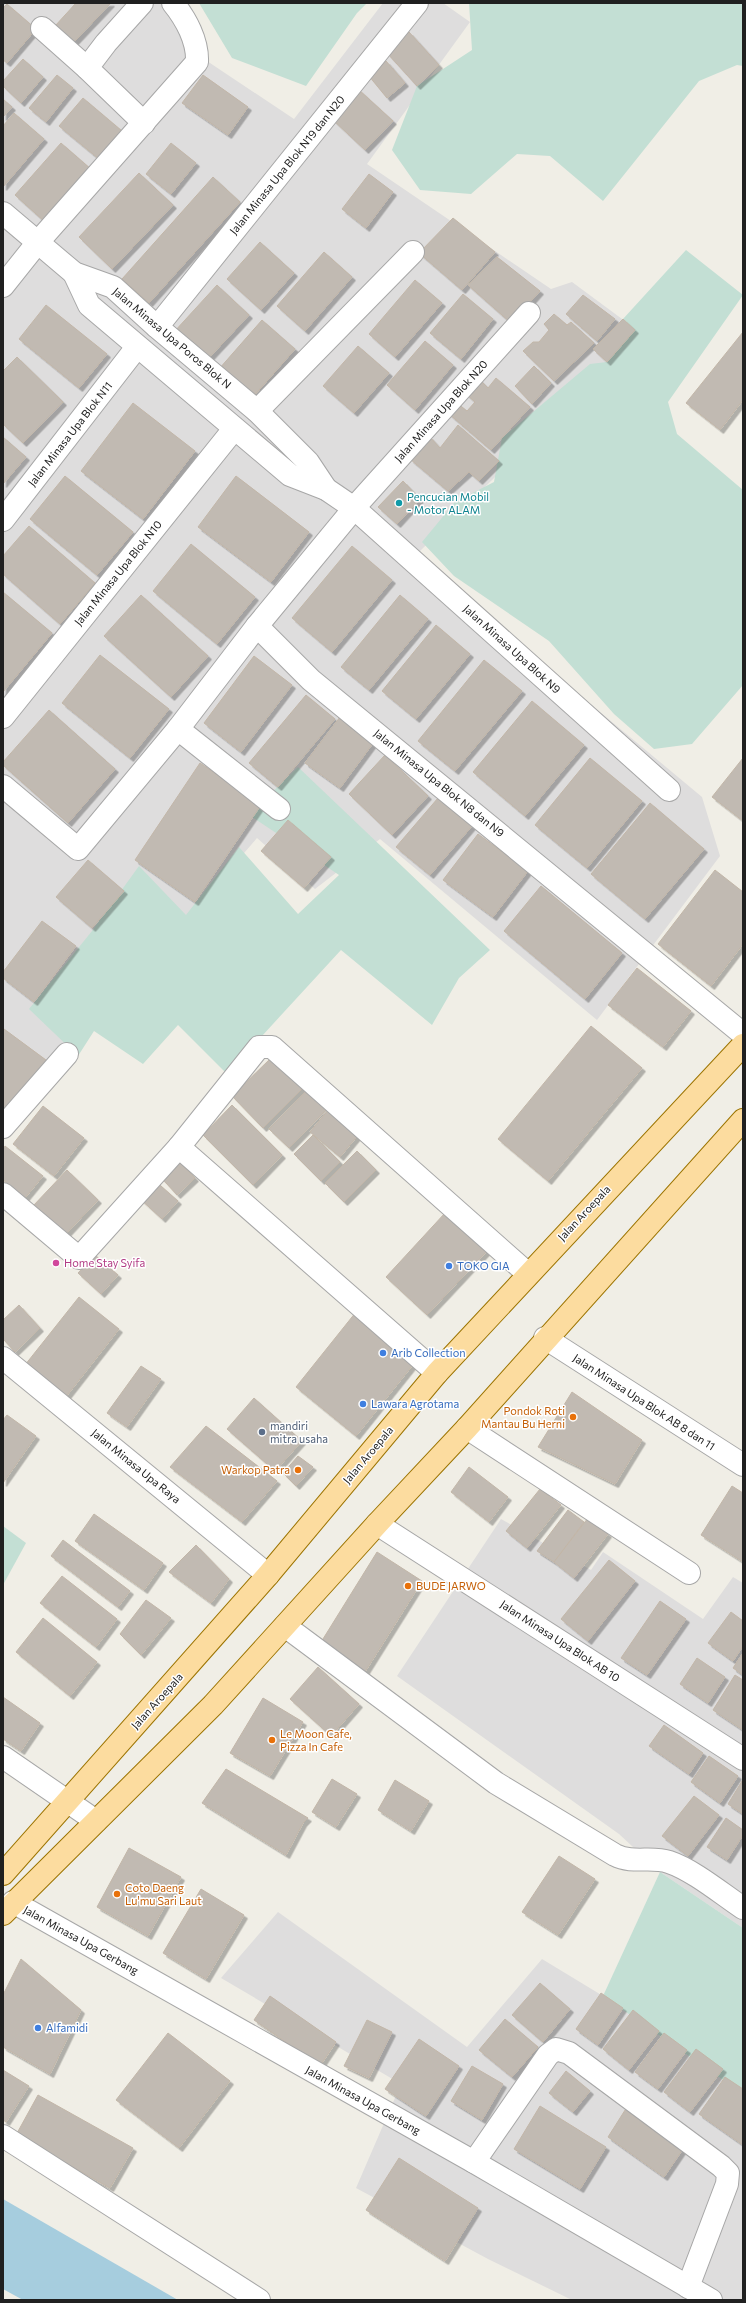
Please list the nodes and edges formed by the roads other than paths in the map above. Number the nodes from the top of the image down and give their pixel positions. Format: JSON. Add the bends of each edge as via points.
{"nodes":[{"id":1,"x":142,"y":3,"type":"edge"},
{"id":2,"x":173,"y":3,"type":"edge"},
{"id":3,"x":417,"y":3,"type":"edge"},
{"id":4,"x":42,"y":28,"type":"dead end"},
{"id":5,"x":87,"y":68,"type":"junction"},
{"id":6,"x":144,"y":123,"type":"junction"},
{"id":7,"x":3,"y":213,"type":"edge"},
{"id":8,"x":38,"y":242,"type":"junction"},
{"id":9,"x":413,"y":252,"type":"dead end"},
{"id":10,"x":74,"y":273,"type":"junction"},
{"id":11,"x":3,"y":286,"type":"edge"},
{"id":12,"x":529,"y":313,"type":"dead end"},
{"id":13,"x":157,"y":327,"type":"junction"},
{"id":14,"x":137,"y":347,"type":"junction"},
{"id":15,"x":257,"y":411,"type":"junction"},
{"id":16,"x":234,"y":429,"type":"junction"},
{"id":17,"x":326,"y":488,"type":"junction"},
{"id":18,"x":354,"y":508,"type":"junction"},
{"id":19,"x":3,"y":520,"type":"edge"},
{"id":20,"x":257,"y":626,"type":"junction"},
{"id":21,"x":3,"y":717,"type":"edge"},
{"id":22,"x":178,"y":729,"type":"junction"},
{"id":23,"x":3,"y":786,"type":"edge"},
{"id":24,"x":669,"y":790,"type":"dead end"},
{"id":25,"x":279,"y":809,"type":"dead end"},
{"id":26,"x":743,"y":1034,"type":"edge"},
{"id":27,"x":743,"y":1044,"type":"edge"},
{"id":28,"x":67,"y":1054,"type":"dead end"},
{"id":29,"x":743,"y":1120,"type":"edge"},
{"id":30,"x":3,"y":1127,"type":"edge"},
{"id":31,"x":180,"y":1147,"type":"junction"},
{"id":32,"x":3,"y":1194,"type":"edge"},
{"id":33,"x":527,"y":1273,"type":"junction"},
{"id":34,"x":546,"y":1338,"type":"junction"},
{"id":35,"x":3,"y":1358,"type":"edge"},
{"id":36,"x":437,"y":1373,"type":"junction"},
{"id":37,"x":467,"y":1428,"type":"junction"},
{"id":38,"x":743,"y":1465,"type":"edge"},
{"id":39,"x":377,"y":1524,"type":"junction"},
{"id":40,"x":689,"y":1573,"type":"dead end"},
{"id":41,"x":268,"y":1575,"type":"junction"},
{"id":42,"x":285,"y":1626,"type":"junction"},
{"id":43,"x":3,"y":1757,"type":"edge"},
{"id":44,"x":743,"y":1759,"type":"edge"},
{"id":45,"x":69,"y":1800,"type":"junction"},
{"id":46,"x":96,"y":1821,"type":"junction"},
{"id":47,"x":3,"y":1874,"type":"edge"},
{"id":48,"x":8,"y":1908,"type":"edge"},
{"id":49,"x":743,"y":1908,"type":"edge"},
{"id":50,"x":3,"y":2136,"type":"edge"},
{"id":51,"x":474,"y":2162,"type":"junction"},
{"id":52,"x":688,"y":2287,"type":"junction"},
{"id":53,"x":259,"y":2300,"type":"edge"},
{"id":54,"x":711,"y":2300,"type":"edge"}],
"edges":[{"from":1,"to":5,"type":"street"},
{"from":2,"to":6,"type":"street","via":[[190,30],[196,46],[197,62]]},
{"from":3,"to":13,"type":"street","name":"Jalan Minasa Upa Blok N19 dan N20"},
{"from":4,"to":5,"type":"street"},
{"from":5,"to":6,"type":"street"},
{"from":6,"to":8,"type":"street"},
{"from":7,"to":8,"type":"street"},
{"from":8,"to":10,"type":"street"},
{"from":8,"to":11,"type":"street"},
{"from":9,"to":15,"type":"street"},
{"from":10,"to":13,"type":"street","name":"Jalan Minasa Upa Poros Blok N","via":[[113,287]]},
{"from":10,"to":14,"type":"street","name":"Jalan Minasa Upa Poros Blok N","via":[[89,305]]},
{"from":12,"to":18,"type":"street","name":"Jalan Minasa Upa Blok N20"},
{"from":13,"to":15,"type":"street","name":"Jalan Minasa Upa Poros Blok N"},
{"from":14,"to":16,"type":"street","name":"Jalan Minasa Upa Poros Blok N"},
{"from":14,"to":19,"type":"street","name":"Jalan Minasa Upa Blok N11"},
{"from":15,"to":17,"type":"street","name":"Jalan Minasa Upa Poros Blok N","via":[[308,462]]},
{"from":16,"to":17,"type":"street","name":"Jalan Minasa Upa Poros Blok N","via":[[290,475]]},
{"from":16,"to":21,"type":"street","name":"Jalan Minasa Upa Blok N10"},
{"from":17,"to":18,"type":"street","name":"Jalan Minasa Upa Poros Blok N"},
{"from":18,"to":20,"type":"street"},
{"from":18,"to":24,"type":"street","name":"Jalan Minasa Upa Blok N9"},
{"from":20,"to":22,"type":"street"},
{"from":20,"to":26,"type":"street","name":"Jalan Minasa Upa Blok N8 dan N9","via":[[311,680]]},
{"from":22,"to":23,"type":"street","via":[[78,849]]},
{"from":22,"to":25,"type":"street"},
{"from":27,"to":33,"type":"main road","name":"Jalan Aroepala"},
{"from":28,"to":30,"type":"street"},
{"from":29,"to":34,"type":"main road"},
{"from":31,"to":32,"type":"street","via":[[79,1258]]},
{"from":31,"to":33,"type":"street","via":[[259,1047],[272,1047]]},
{"from":31,"to":36,"type":"street"},
{"from":33,"to":36,"type":"main road","name":"Jalan Aroepala"},
{"from":34,"to":37,"type":"main road"},
{"from":34,"to":38,"type":"street","name":"Jalan Minasa Upa Blok AB 8 dan 11"},
{"from":35,"to":41,"type":"street","name":"Jalan Minasa Upa Raya"},
{"from":36,"to":41,"type":"main road","name":"Jalan Aroepala"},
{"from":37,"to":39,"type":"main road"},
{"from":37,"to":40,"type":"street"},
{"from":39,"to":42,"type":"main road"},
{"from":39,"to":44,"type":"street","name":"Jalan Minasa Upa Blok AB 10"},
{"from":41,"to":45,"type":"main road","name":"Jalan Aroepala"},
{"from":42,"to":46,"type":"main road","via":[[213,1705]]},
{"from":42,"to":49,"type":"street","via":[[496,1783],[623,1859],[655,1859],[669,1862]]},
{"from":43,"to":45,"type":"street"},
{"from":45,"to":46,"type":"street"},
{"from":45,"to":47,"type":"main road","name":"Jalan Aroepala"},
{"from":46,"to":48,"type":"main road"},
{"from":48,"to":51,"type":"street","name":"Jalan Minasa Upa Gerbang"},
{"from":50,"to":53,"type":"street"},
{"from":51,"to":52,"type":"street","name":"Jalan Minasa Upa Gerbang"},
{"from":51,"to":52,"type":"street","via":[[548,2055],[556,2049],[569,2054],[728,2173],[727,2184]]},
{"from":52,"to":54,"type":"street","name":"Jalan Minasa Upa Gerbang"}]}
